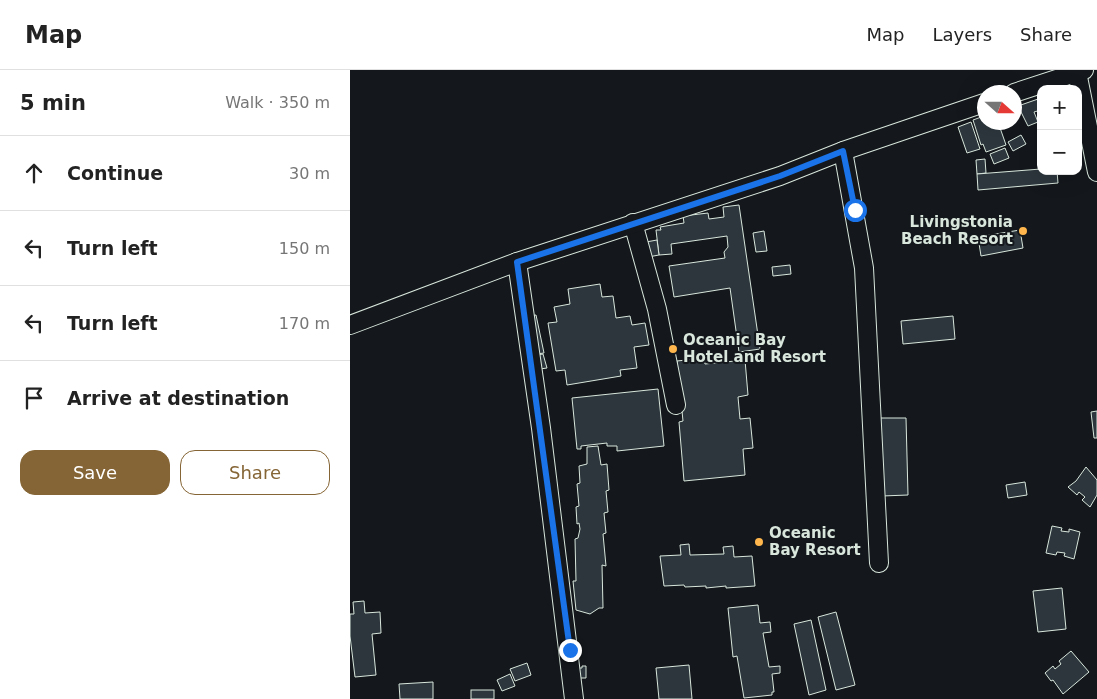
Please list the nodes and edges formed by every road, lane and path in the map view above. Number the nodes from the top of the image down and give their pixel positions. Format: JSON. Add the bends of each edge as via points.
{"nodes":[{"id":1,"x":1080,"y":71,"type":"edge"},
{"id":2,"x":1022,"y":90,"type":"edge"},
{"id":3,"x":977,"y":105,"type":"edge"},
{"id":4,"x":843,"y":151,"type":"junction"},
{"id":5,"x":1097,"y":172,"type":"edge"},
{"id":6,"x":633,"y":224,"type":"junction"},
{"id":7,"x":517,"y":262,"type":"junction"},
{"id":8,"x":350,"y":324,"type":"edge"},
{"id":9,"x":676,"y":405,"type":"dead end"},
{"id":10,"x":879,"y":563,"type":"dead end"},
{"id":11,"x":574,"y":699,"type":"edge"}],
"edges":[{"from":1,"to":2,"type":"street"},
{"from":1,"to":5,"type":"street"},
{"from":3,"to":4,"type":"street"},
{"from":4,"to":6,"type":"street","via":[[780,176]]},
{"from":4,"to":10,"type":"street","via":[[864,268]]},
{"from":6,"to":7,"type":"street"},
{"from":6,"to":9,"type":"street","via":[[656,309]]},
{"from":7,"to":8,"type":"street"},
{"from":7,"to":11,"type":"street","via":[[545,457]]}]}
